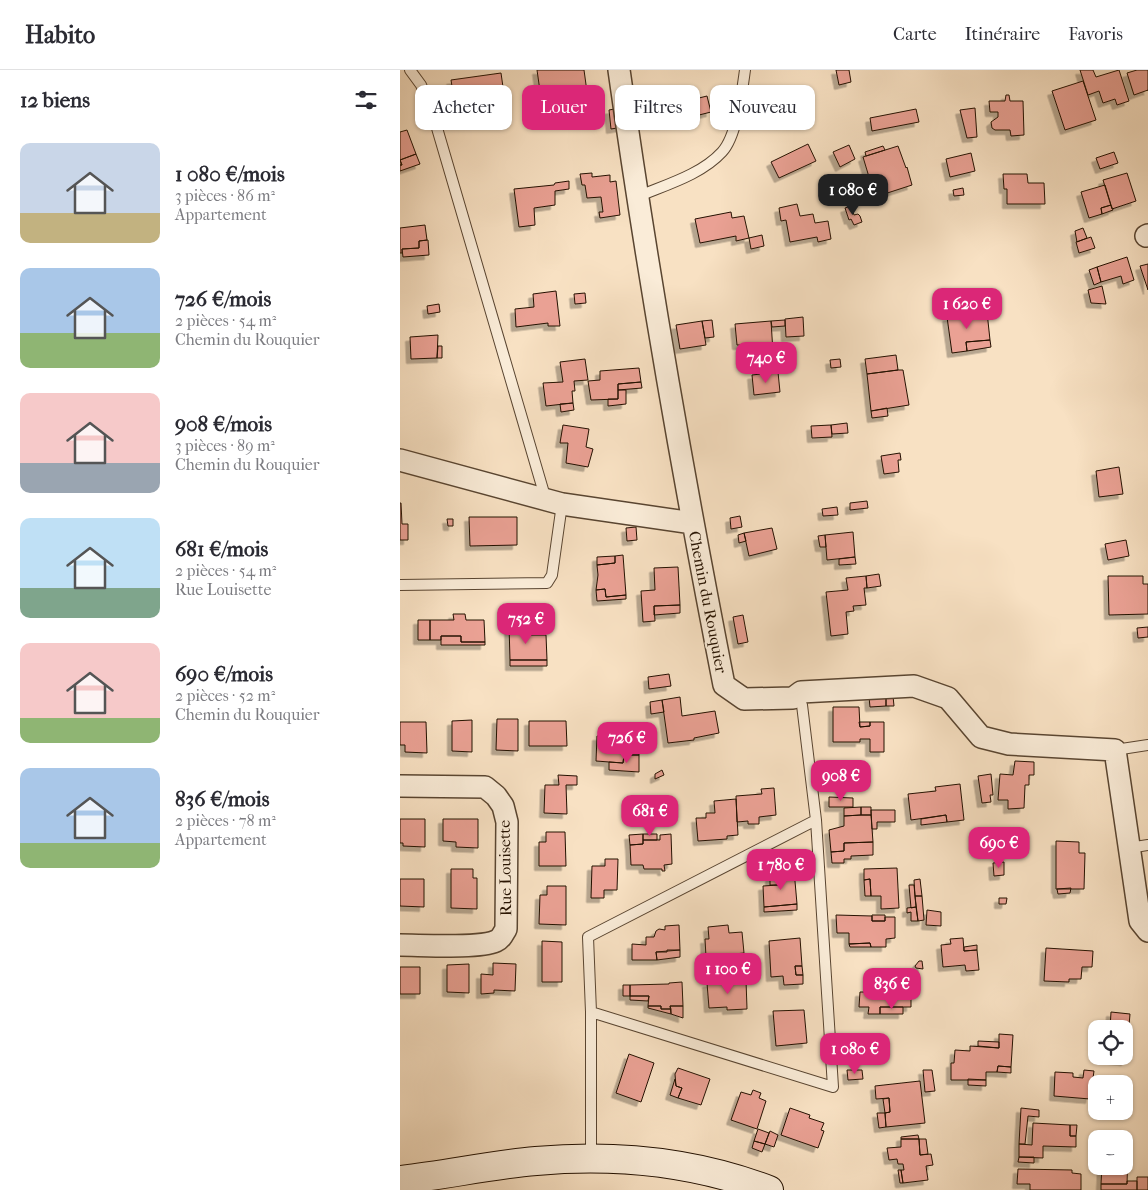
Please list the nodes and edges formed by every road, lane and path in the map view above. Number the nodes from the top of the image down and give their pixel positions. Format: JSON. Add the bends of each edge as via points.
{"nodes":[{"id":1,"x":410,"y":70,"type":"edge"},
{"id":2,"x":619,"y":70,"type":"edge"},
{"id":3,"x":745,"y":70,"type":"edge"},
{"id":4,"x":637,"y":197,"type":"junction"},
{"id":5,"x":400,"y":460,"type":"edge"},
{"id":6,"x":554,"y":502,"type":"junction"},
{"id":7,"x":693,"y":523,"type":"junction"},
{"id":8,"x":400,"y":585,"type":"edge"},
{"id":9,"x":802,"y":705,"type":"dead end"},
{"id":10,"x":1148,"y":745,"type":"edge"},
{"id":11,"x":1115,"y":750,"type":"junction"},
{"id":12,"x":400,"y":786,"type":"edge"},
{"id":13,"x":816,"y":820,"type":"junction"},
{"id":14,"x":1139,"y":847,"type":"edge"},
{"id":15,"x":1148,"y":931,"type":"edge"},
{"id":16,"x":400,"y":945,"type":"edge"},
{"id":17,"x":591,"y":1012,"type":"junction"},
{"id":18,"x":591,"y":1158,"type":"junction"},
{"id":19,"x":407,"y":1180,"type":"edge"},
{"id":20,"x":769,"y":1190,"type":"edge"}],
"edges":[{"from":1,"to":6,"type":"lane","via":[[421,84],[432,111]]},
{"from":2,"to":4,"type":"street","name":"Chemin du Rouquier"},
{"from":3,"to":4,"type":"lane","via":[[732,133],[723,151],[699,170]]},
{"from":4,"to":7,"type":"street","name":"Chemin du Rouquier"},
{"from":5,"to":6,"type":"street"},
{"from":6,"to":7,"type":"street"},
{"from":6,"to":8,"type":"lane","via":[[552,575],[547,583]]},
{"from":7,"to":11,"type":"street","name":"Chemin du Rouquier","via":[[724,685],[744,699],[793,698],[801,692],[914,686],[948,698],[981,737],[1009,744]]},
{"from":9,"to":13,"type":"lane"},
{"from":10,"to":11,"type":"lane"},
{"from":11,"to":14,"type":"street"},
{"from":12,"to":16,"type":"street","name":"Rue Louisette","via":[[485,787],[503,806],[507,822],[506,929],[500,938],[475,945]]},
{"from":13,"to":17,"type":"lane","via":[[588,937]]},
{"from":13,"to":17,"type":"lane","via":[[833,1087]]},
{"from":14,"to":15,"type":"street","via":[[1140,921]]},
{"from":17,"to":18,"type":"lane"},
{"from":18,"to":19,"type":"main road","via":[[535,1161]]},
{"from":18,"to":20,"type":"main road","via":[[683,1167]]}]}
